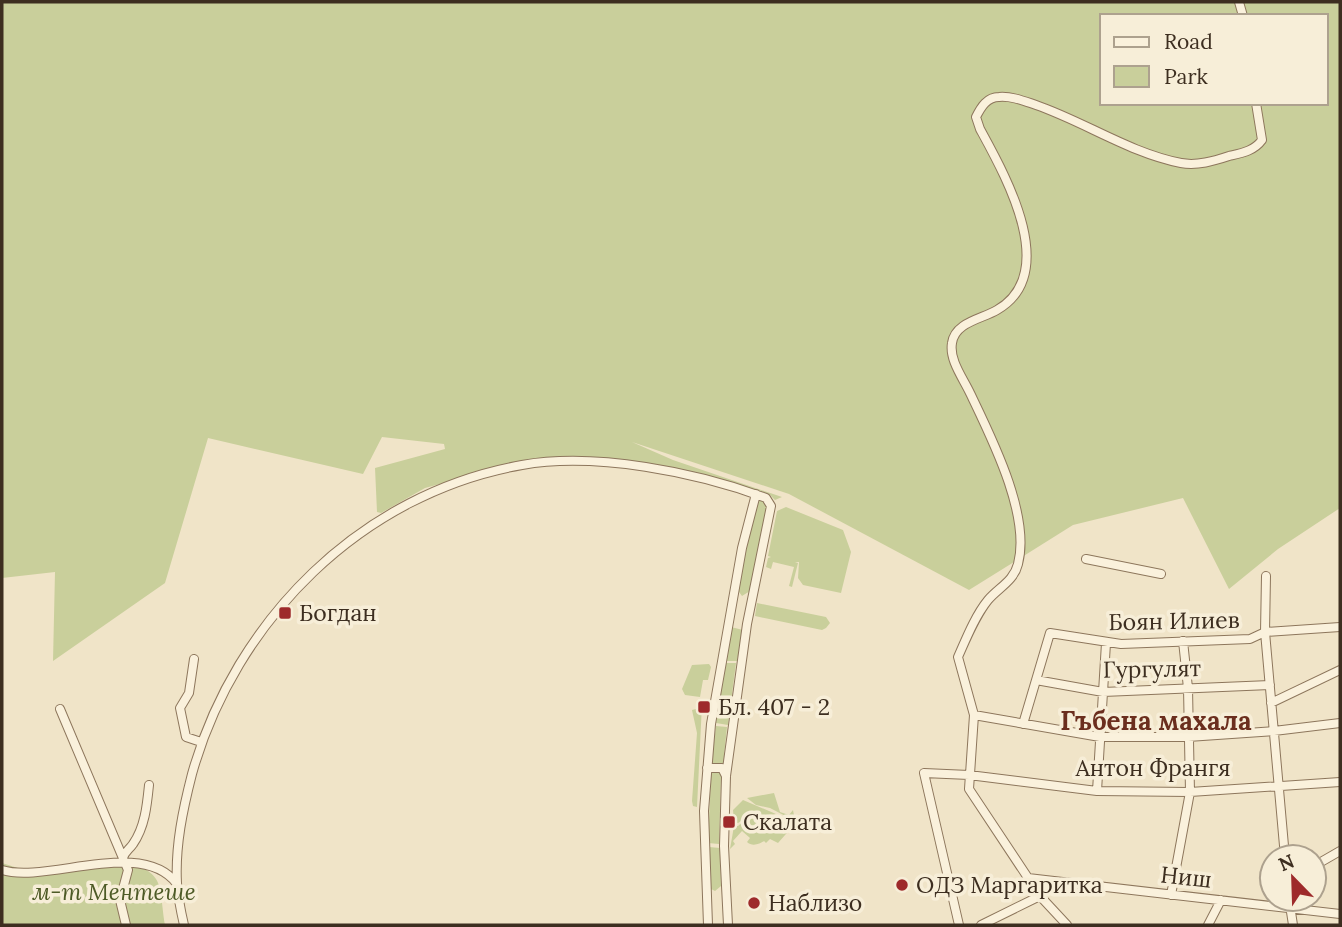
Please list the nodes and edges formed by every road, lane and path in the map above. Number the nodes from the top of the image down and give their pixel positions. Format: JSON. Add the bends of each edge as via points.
{"nodes":[{"id":1,"x":1256,"y":105,"type":"edge"},
{"id":2,"x":756,"y":494,"type":"junction"},
{"id":3,"x":1086,"y":559,"type":"dead end"},
{"id":4,"x":1161,"y":574,"type":"dead end"},
{"id":5,"x":1266,"y":576,"type":"dead end"},
{"id":6,"x":732,"y":605,"type":"junction"},
{"id":7,"x":751,"y":606,"type":"junction"},
{"id":8,"x":729,"y":619,"type":"junction"},
{"id":9,"x":747,"y":624,"type":"junction"},
{"id":10,"x":1340,"y":627,"type":"edge"},
{"id":11,"x":1265,"y":632,"type":"junction"},
{"id":12,"x":1183,"y":641,"type":"junction"},
{"id":13,"x":1106,"y":643,"type":"junction"},
{"id":14,"x":194,"y":659,"type":"dead end"},
{"id":15,"x":1340,"y":670,"type":"edge"},
{"id":16,"x":1035,"y":680,"type":"junction"},
{"id":17,"x":1270,"y":685,"type":"junction"},
{"id":18,"x":1188,"y":688,"type":"junction"},
{"id":19,"x":1103,"y":692,"type":"junction"},
{"id":20,"x":1271,"y":704,"type":"junction"},
{"id":21,"x":60,"y":709,"type":"dead end"},
{"id":22,"x":974,"y":715,"type":"junction"},
{"id":23,"x":1340,"y":723,"type":"edge"},
{"id":24,"x":1023,"y":724,"type":"junction"},
{"id":25,"x":1275,"y":731,"type":"junction"},
{"id":26,"x":1100,"y":737,"type":"junction"},
{"id":27,"x":1188,"y":737,"type":"junction"},
{"id":28,"x":201,"y":742,"type":"junction"},
{"id":29,"x":707,"y":768,"type":"junction"},
{"id":30,"x":969,"y":775,"type":"junction"},
{"id":31,"x":726,"y":776,"type":"junction"},
{"id":32,"x":1340,"y":782,"type":"edge"},
{"id":33,"x":149,"y":785,"type":"dead end"},
{"id":34,"x":1279,"y":785,"type":"junction"},
{"id":35,"x":1097,"y":791,"type":"junction"},
{"id":36,"x":1190,"y":792,"type":"junction"},
{"id":37,"x":1284,"y":843,"type":"edge"},
{"id":38,"x":124,"y":860,"type":"junction"},
{"id":39,"x":2,"y":870,"type":"edge"},
{"id":40,"x":1028,"y":878,"type":"junction"},
{"id":41,"x":177,"y":884,"type":"junction"},
{"id":42,"x":725,"y":888,"type":"junction"},
{"id":43,"x":705,"y":889,"type":"junction"},
{"id":44,"x":1171,"y":895,"type":"junction"},
{"id":45,"x":1040,"y":896,"type":"junction"},
{"id":46,"x":1221,"y":900,"type":"junction"},
{"id":47,"x":1258,"y":902,"type":"edge"},
{"id":48,"x":727,"y":911,"type":"junction"},
{"id":49,"x":707,"y":914,"type":"junction"},
{"id":50,"x":126,"y":925,"type":"edge"},
{"id":51,"x":184,"y":925,"type":"edge"},
{"id":52,"x":708,"y":925,"type":"edge"},
{"id":53,"x":728,"y":925,"type":"edge"},
{"id":54,"x":959,"y":925,"type":"edge"},
{"id":55,"x":981,"y":925,"type":"edge"},
{"id":56,"x":1067,"y":925,"type":"edge"},
{"id":57,"x":1208,"y":925,"type":"edge"}],
"edges":[{"from":1,"to":22,"type":"street","via":[[1262,140],[1258,146],[1193,164],[1146,153],[1012,97],[983,103],[976,117],[1017,208],[1028,264],[1014,298],[958,330],[952,341],[952,353],[1009,482],[1020,541],[1014,576],[987,601],[958,657]]},
{"from":2,"to":6,"type":"street"},
{"from":2,"to":7,"type":"street","via":[[769,501],[772,511]]},
{"from":2,"to":28,"type":"street","via":[[624,464],[562,460],[492,471],[425,495],[384,515],[304,580],[248,648]]},
{"from":3,"to":4,"type":"street"},
{"from":5,"to":11,"type":"street"},
{"from":6,"to":7,"type":"street","via":[[741,600]]},
{"from":6,"to":8,"type":"street"},
{"from":7,"to":9,"type":"street"},
{"from":8,"to":9,"type":"street"},
{"from":8,"to":29,"type":"street"},
{"from":9,"to":31,"type":"street"},
{"from":10,"to":11,"type":"street","name":"Боян Илиев"},
{"from":11,"to":12,"type":"street","name":"Боян Илиев","via":[[1250,639]]},
{"from":11,"to":17,"type":"street"},
{"from":12,"to":13,"type":"street","name":"Боян Илиев"},
{"from":12,"to":18,"type":"street"},
{"from":13,"to":16,"type":"street","name":"Боян Илиев","via":[[1050,633]]},
{"from":13,"to":19,"type":"street"},
{"from":14,"to":28,"type":"street","via":[[188,693],[180,708],[186,737]]},
{"from":15,"to":20,"type":"street"},
{"from":16,"to":19,"type":"street","name":"Гургулят"},
{"from":16,"to":24,"type":"street"},
{"from":17,"to":18,"type":"street","name":"Гургулят"},
{"from":17,"to":20,"type":"street"},
{"from":18,"to":19,"type":"street","name":"Гургулят"},
{"from":18,"to":27,"type":"street"},
{"from":19,"to":26,"type":"street"},
{"from":20,"to":25,"type":"street"},
{"from":21,"to":38,"type":"street"},
{"from":22,"to":24,"type":"street"},
{"from":22,"to":30,"type":"street"},
{"from":23,"to":25,"type":"street"},
{"from":24,"to":26,"type":"street"},
{"from":25,"to":27,"type":"street"},
{"from":25,"to":34,"type":"street"},
{"from":26,"to":27,"type":"street"},
{"from":26,"to":35,"type":"street"},
{"from":27,"to":36,"type":"street"},
{"from":28,"to":41,"type":"street","via":[[182,814]]},
{"from":29,"to":31,"type":"street","via":[[722,768]]},
{"from":29,"to":43,"type":"street"},
{"from":30,"to":35,"type":"street","name":"Антон Франгя"},
{"from":30,"to":40,"type":"street","via":[[969,789]]},
{"from":30,"to":54,"type":"street","name":"Антон Франгя","via":[[924,774]]},
{"from":31,"to":42,"type":"street"},
{"from":32,"to":34,"type":"street","name":"Антон Франгя"},
{"from":33,"to":38,"type":"street","via":[[146,816]]},
{"from":34,"to":36,"type":"street","name":"Антон Франгя"},
{"from":34,"to":37,"type":"street"},
{"from":35,"to":36,"type":"street","name":"Антон Франгя"},
{"from":36,"to":44,"type":"street"},
{"from":38,"to":39,"type":"street","via":[[20,874]]},
{"from":38,"to":41,"type":"street","via":[[156,869]]},
{"from":38,"to":50,"type":"street","via":[[128,870],[120,900]]},
{"from":40,"to":44,"type":"street","name":"Ниш"},
{"from":40,"to":45,"type":"street"},
{"from":41,"to":51,"type":"street"},
{"from":42,"to":43,"type":"street","via":[[712,895]]},
{"from":42,"to":48,"type":"street"},
{"from":43,"to":49,"type":"street"},
{"from":44,"to":46,"type":"street","name":"Ниш"},
{"from":45,"to":55,"type":"street"},
{"from":45,"to":56,"type":"street"},
{"from":46,"to":47,"type":"street","name":"Ниш"},
{"from":46,"to":57,"type":"street"},
{"from":48,"to":49,"type":"street","via":[[714,905]]},
{"from":48,"to":53,"type":"street"},
{"from":49,"to":52,"type":"street"}]}
